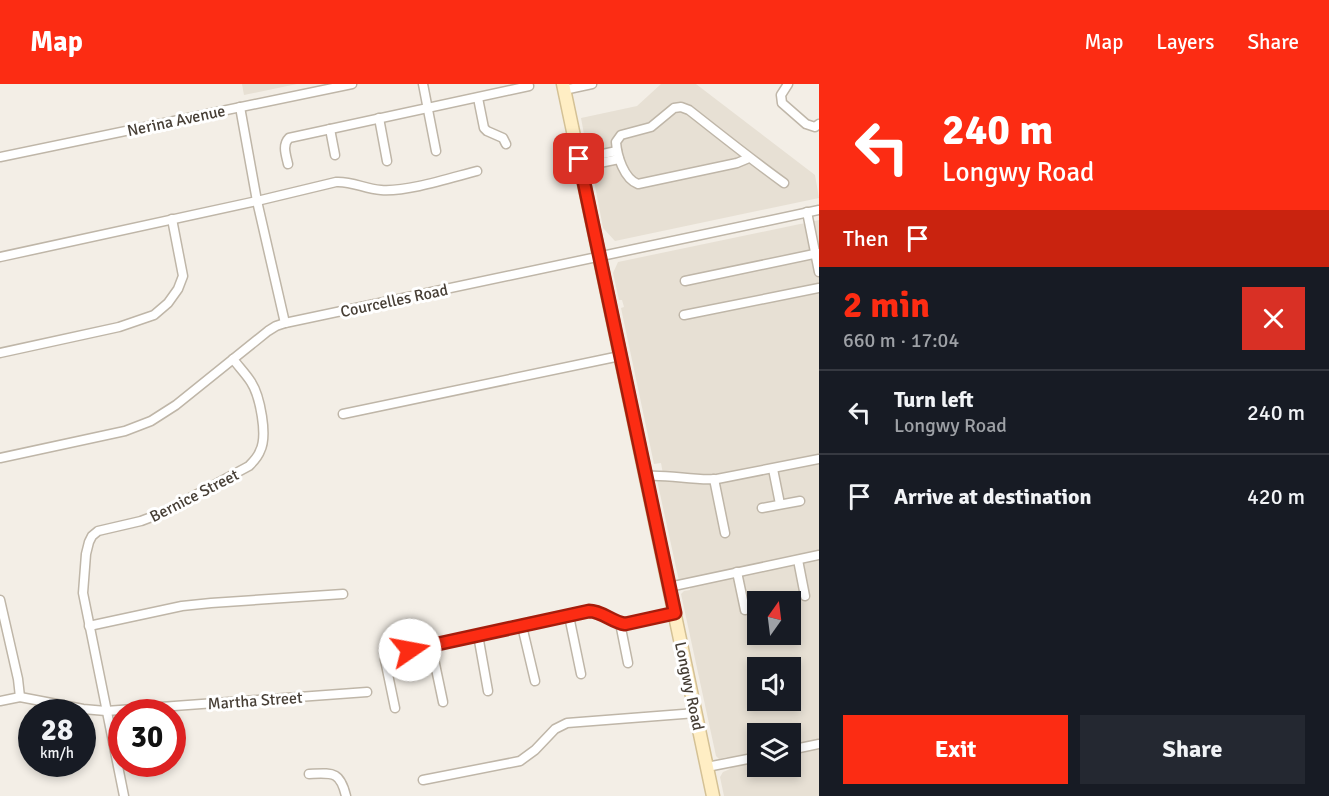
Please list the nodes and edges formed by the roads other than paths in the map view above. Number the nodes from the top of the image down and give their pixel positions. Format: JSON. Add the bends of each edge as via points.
{"nodes":[{"id":1,"x":351,"y":84,"type":"edge"},
{"id":2,"x":423,"y":84,"type":"edge"},
{"id":3,"x":592,"y":84,"type":"edge"},
{"id":4,"x":788,"y":84,"type":"edge"},
{"id":5,"x":529,"y":86,"type":"dead end"},
{"id":6,"x":563,"y":87,"type":"edge"},
{"id":7,"x":478,"y":98,"type":"junction"},
{"id":8,"x":240,"y":107,"type":"junction"},
{"id":9,"x":427,"y":108,"type":"junction"},
{"id":10,"x":379,"y":118,"type":"junction"},
{"id":11,"x":819,"y":124,"type":"edge"},
{"id":12,"x":330,"y":129,"type":"junction"},
{"id":13,"x":506,"y":144,"type":"dead end"},
{"id":14,"x":436,"y":151,"type":"dead end"},
{"id":15,"x":336,"y":155,"type":"dead end"},
{"id":16,"x":618,"y":155,"type":"junction"},
{"id":17,"x":0,"y":157,"type":"edge"},
{"id":18,"x":749,"y":158,"type":"junction"},
{"id":19,"x":387,"y":161,"type":"dead end"},
{"id":20,"x":579,"y":163,"type":"junction"},
{"id":21,"x":288,"y":164,"type":"dead end"},
{"id":22,"x":477,"y":171,"type":"dead end"},
{"id":23,"x":784,"y":183,"type":"dead end"},
{"id":24,"x":257,"y":201,"type":"junction"},
{"id":25,"x":819,"y":210,"type":"edge"},
{"id":26,"x":807,"y":212,"type":"junction"},
{"id":27,"x":172,"y":219,"type":"junction"},
{"id":28,"x":817,"y":253,"type":"edge"},
{"id":29,"x":600,"y":256,"type":"junction"},
{"id":30,"x":0,"y":257,"type":"edge"},
{"id":31,"x":819,"y":272,"type":"edge"},
{"id":32,"x":685,"y":280,"type":"dead end"},
{"id":33,"x":819,"y":288,"type":"edge"},
{"id":34,"x":684,"y":315,"type":"dead end"},
{"id":35,"x":285,"y":322,"type":"junction"},
{"id":36,"x":0,"y":352,"type":"edge"},
{"id":37,"x":620,"y":356,"type":"junction"},
{"id":38,"x":233,"y":360,"type":"junction"},
{"id":39,"x":343,"y":414,"type":"dead end"},
{"id":40,"x":0,"y":458,"type":"edge"},
{"id":41,"x":819,"y":459,"type":"edge"},
{"id":42,"x":772,"y":469,"type":"junction"},
{"id":43,"x":645,"y":476,"type":"junction"},
{"id":44,"x":714,"y":479,"type":"junction"},
{"id":45,"x":800,"y":501,"type":"dead end"},
{"id":46,"x":780,"y":504,"type":"junction"},
{"id":47,"x":762,"y":508,"type":"dead end"},
{"id":48,"x":725,"y":533,"type":"dead end"},
{"id":49,"x":819,"y":555,"type":"edge"},
{"id":50,"x":798,"y":560,"type":"junction"},
{"id":51,"x":737,"y":572,"type":"junction"},
{"id":52,"x":669,"y":587,"type":"junction"},
{"id":53,"x":343,"y":594,"type":"dead end"},
{"id":54,"x":804,"y":596,"type":"dead end"},
{"id":55,"x":0,"y":600,"type":"edge"},
{"id":56,"x":745,"y":610,"type":"dead end"},
{"id":57,"x":675,"y":613,"type":"junction"},
{"id":58,"x":569,"y":616,"type":"junction"},
{"id":59,"x":620,"y":623,"type":"junction"},
{"id":60,"x":89,"y":626,"type":"junction"},
{"id":61,"x":522,"y":626,"type":"junction"},
{"id":62,"x":478,"y":635,"type":"junction"},
{"id":63,"x":431,"y":645,"type":"junction"},
{"id":64,"x":628,"y":663,"type":"dead end"},
{"id":65,"x":581,"y":674,"type":"dead end"},
{"id":66,"x":535,"y":681,"type":"dead end"},
{"id":67,"x":488,"y":691,"type":"dead end"},
{"id":68,"x":367,"y":692,"type":"dead end"},
{"id":69,"x":20,"y":697,"type":"junction"},
{"id":70,"x":0,"y":701,"type":"edge"},
{"id":71,"x":442,"y":702,"type":"dead end"},
{"id":72,"x":395,"y":708,"type":"dead end"},
{"id":73,"x":106,"y":711,"type":"junction"},
{"id":74,"x":696,"y":713,"type":"junction"},
{"id":75,"x":819,"y":744,"type":"edge"},
{"id":76,"x":801,"y":748,"type":"edge"},
{"id":77,"x":747,"y":759,"type":"edge"},
{"id":78,"x":707,"y":768,"type":"junction"},
{"id":79,"x":309,"y":774,"type":"dead end"},
{"id":80,"x":423,"y":780,"type":"dead end"},
{"id":81,"x":124,"y":796,"type":"edge"},
{"id":82,"x":346,"y":796,"type":"edge"},
{"id":83,"x":713,"y":796,"type":"edge"}],
"edges":[{"from":1,"to":8,"type":"street","name":"Nerina Avenue"},
{"from":2,"to":9,"type":"street"},
{"from":3,"to":6,"type":"street"},
{"from":4,"to":11,"type":"street","via":[[781,95],[782,103],[806,124]]},
{"from":5,"to":7,"type":"street"},
{"from":6,"to":20,"type":"street","name":"Longwy Road"},
{"from":7,"to":9,"type":"street"},
{"from":7,"to":13,"type":"street","via":[[484,128],[503,138]]},
{"from":8,"to":17,"type":"street","name":"Nerina Avenue"},
{"from":8,"to":24,"type":"street"},
{"from":9,"to":10,"type":"street"},
{"from":9,"to":14,"type":"street"},
{"from":10,"to":12,"type":"street"},
{"from":10,"to":19,"type":"street"},
{"from":12,"to":15,"type":"street"},
{"from":12,"to":21,"type":"street","via":[[289,138],[285,146]]},
{"from":16,"to":18,"type":"street","via":[[631,181],[641,184]]},
{"from":16,"to":18,"type":"street","via":[[616,142],[621,135],[651,127],[677,107],[690,110]]},
{"from":16,"to":20,"type":"street"},
{"from":18,"to":23,"type":"street"},
{"from":20,"to":29,"type":"street","name":"Longwy Road"},
{"from":22,"to":24,"type":"street","via":[[389,190],[336,182]]},
{"from":24,"to":27,"type":"street"},
{"from":24,"to":35,"type":"street"},
{"from":25,"to":26,"type":"street","name":"Courcelles Road"},
{"from":26,"to":28,"type":"street"},
{"from":26,"to":29,"type":"street","name":"Courcelles Road"},
{"from":27,"to":30,"type":"street"},
{"from":27,"to":36,"type":"street","via":[[183,276],[168,303],[154,315],[119,327]]},
{"from":28,"to":31,"type":"street"},
{"from":28,"to":32,"type":"street"},
{"from":29,"to":35,"type":"street","name":"Courcelles Road"},
{"from":29,"to":37,"type":"street","name":"Longwy Road"},
{"from":33,"to":34,"type":"street"},
{"from":35,"to":38,"type":"street","name":"Courcelles Road"},
{"from":37,"to":39,"type":"street"},
{"from":37,"to":43,"type":"street","name":"Longwy Road"},
{"from":38,"to":40,"type":"street","name":"Courcelles Road","via":[[176,405],[137,427]]},
{"from":38,"to":60,"type":"street","name":"Bernice Street","via":[[254,388],[264,427],[261,450],[249,466],[162,513],[92,536],[86,554],[83,593]]},
{"from":41,"to":42,"type":"street"},
{"from":42,"to":44,"type":"street"},
{"from":42,"to":46,"type":"street"},
{"from":43,"to":44,"type":"street"},
{"from":43,"to":52,"type":"street","name":"Longwy Road"},
{"from":44,"to":48,"type":"street"},
{"from":45,"to":46,"type":"street"},
{"from":46,"to":47,"type":"street"},
{"from":49,"to":50,"type":"street"},
{"from":50,"to":51,"type":"street"},
{"from":50,"to":54,"type":"street"},
{"from":51,"to":52,"type":"street"},
{"from":51,"to":56,"type":"street"},
{"from":52,"to":57,"type":"street","name":"Longwy Road"},
{"from":53,"to":60,"type":"street","via":[[182,606]]},
{"from":55,"to":69,"type":"street"},
{"from":57,"to":59,"type":"street"},
{"from":57,"to":74,"type":"street","name":"Longwy Road"},
{"from":58,"to":59,"type":"street","via":[[596,611]]},
{"from":58,"to":61,"type":"street"},
{"from":58,"to":65,"type":"street"},
{"from":59,"to":64,"type":"street"},
{"from":60,"to":73,"type":"street","name":"Bernice Street"},
{"from":61,"to":62,"type":"street"},
{"from":61,"to":66,"type":"street"},
{"from":62,"to":63,"type":"street"},
{"from":62,"to":67,"type":"street"},
{"from":63,"to":71,"type":"street"},
{"from":63,"to":72,"type":"street","via":[[386,657]]},
{"from":68,"to":73,"type":"street","name":"Martha Street"},
{"from":69,"to":70,"type":"street","name":"Martha Street"},
{"from":69,"to":73,"type":"street","name":"Martha Street"},
{"from":73,"to":81,"type":"street","name":"Bernice Street"},
{"from":74,"to":78,"type":"street","name":"Longwy Road"},
{"from":74,"to":80,"type":"street","via":[[567,723],[520,761]]},
{"from":75,"to":76,"type":"street"},
{"from":77,"to":78,"type":"street"},
{"from":78,"to":83,"type":"street","name":"Longwy Road"},
{"from":79,"to":82,"type":"street","via":[[335,775]]}]}
